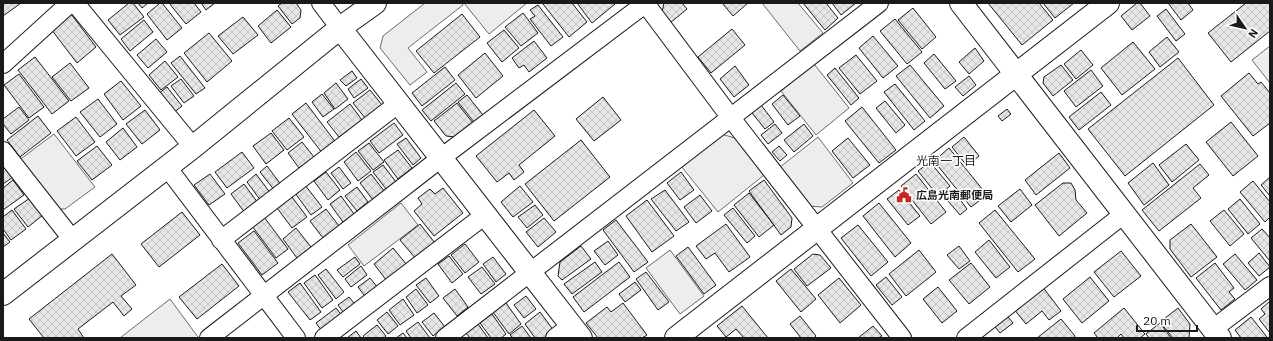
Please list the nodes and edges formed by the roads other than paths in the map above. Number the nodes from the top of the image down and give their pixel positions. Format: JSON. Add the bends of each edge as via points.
{"nodes":[{"id":1,"x":70,"y":3,"type":"edge"},
{"id":2,"x":75,"y":3,"type":"edge"},
{"id":3,"x":321,"y":3,"type":"edge"},
{"id":4,"x":375,"y":3,"type":"edge"},
{"id":5,"x":645,"y":3,"type":"edge"},
{"id":6,"x":879,"y":3,"type":"edge"},
{"id":7,"x":961,"y":3,"type":"edge"},
{"id":8,"x":1108,"y":3,"type":"edge"},
{"id":9,"x":340,"y":28,"type":"junction"},
{"id":10,"x":3,"y":64,"type":"edge"},
{"id":11,"x":1016,"y":74,"type":"junction"},
{"id":12,"x":399,"y":104,"type":"junction"},
{"id":13,"x":730,"y":118,"type":"junction"},
{"id":14,"x":193,"y":146,"type":"junction"},
{"id":15,"x":3,"y":151,"type":"edge"},
{"id":16,"x":441,"y":158,"type":"junction"},
{"id":17,"x":166,"y":167,"type":"junction"},
{"id":18,"x":1124,"y":214,"type":"junction"},
{"id":19,"x":485,"y":215,"type":"junction"},
{"id":20,"x":817,"y":228,"type":"junction"},
{"id":21,"x":72,"y":239,"type":"junction"},
{"id":22,"x":221,"y":240,"type":"junction"},
{"id":23,"x":530,"y":273,"type":"junction"},
{"id":24,"x":1270,"y":286,"type":"edge"},
{"id":25,"x":3,"y":294,"type":"edge"},
{"id":26,"x":264,"y":296,"type":"junction"},
{"id":27,"x":569,"y":334,"type":"edge"},
{"id":28,"x":1216,"y":334,"type":"edge"},
{"id":29,"x":209,"y":338,"type":"edge"},
{"id":30,"x":296,"y":338,"type":"edge"},
{"id":31,"x":324,"y":338,"type":"edge"},
{"id":32,"x":445,"y":338,"type":"edge"},
{"id":33,"x":676,"y":338,"type":"edge"},
{"id":34,"x":902,"y":338,"type":"edge"},
{"id":35,"x":966,"y":338,"type":"edge"}],
"edges":[{"from":1,"to":10,"type":"street"},
{"from":2,"to":14,"type":"street"},
{"from":3,"to":9,"type":"street"},
{"from":4,"to":9,"type":"street"},
{"from":5,"to":13,"type":"street"},
{"from":5,"to":16,"type":"street"},
{"from":6,"to":13,"type":"street"},
{"from":7,"to":11,"type":"street"},
{"from":8,"to":11,"type":"street"},
{"from":9,"to":12,"type":"street"},
{"from":9,"to":14,"type":"street"},
{"from":11,"to":18,"type":"street"},
{"from":11,"to":20,"type":"street"},
{"from":12,"to":16,"type":"street"},
{"from":12,"to":22,"type":"street"},
{"from":13,"to":20,"type":"street"},
{"from":13,"to":23,"type":"street"},
{"from":14,"to":17,"type":"street"},
{"from":15,"to":21,"type":"street"},
{"from":16,"to":19,"type":"street"},
{"from":16,"to":26,"type":"street"},
{"from":17,"to":21,"type":"street"},
{"from":17,"to":22,"type":"street"},
{"from":18,"to":28,"type":"street"},
{"from":18,"to":35,"type":"street"},
{"from":19,"to":23,"type":"street"},
{"from":19,"to":31,"type":"street"},
{"from":20,"to":33,"type":"street"},
{"from":20,"to":34,"type":"street"},
{"from":21,"to":25,"type":"street"},
{"from":22,"to":26,"type":"street"},
{"from":23,"to":27,"type":"street"},
{"from":23,"to":32,"type":"street"},
{"from":24,"to":28,"type":"street"},
{"from":26,"to":29,"type":"street"},
{"from":26,"to":30,"type":"street"}]}
